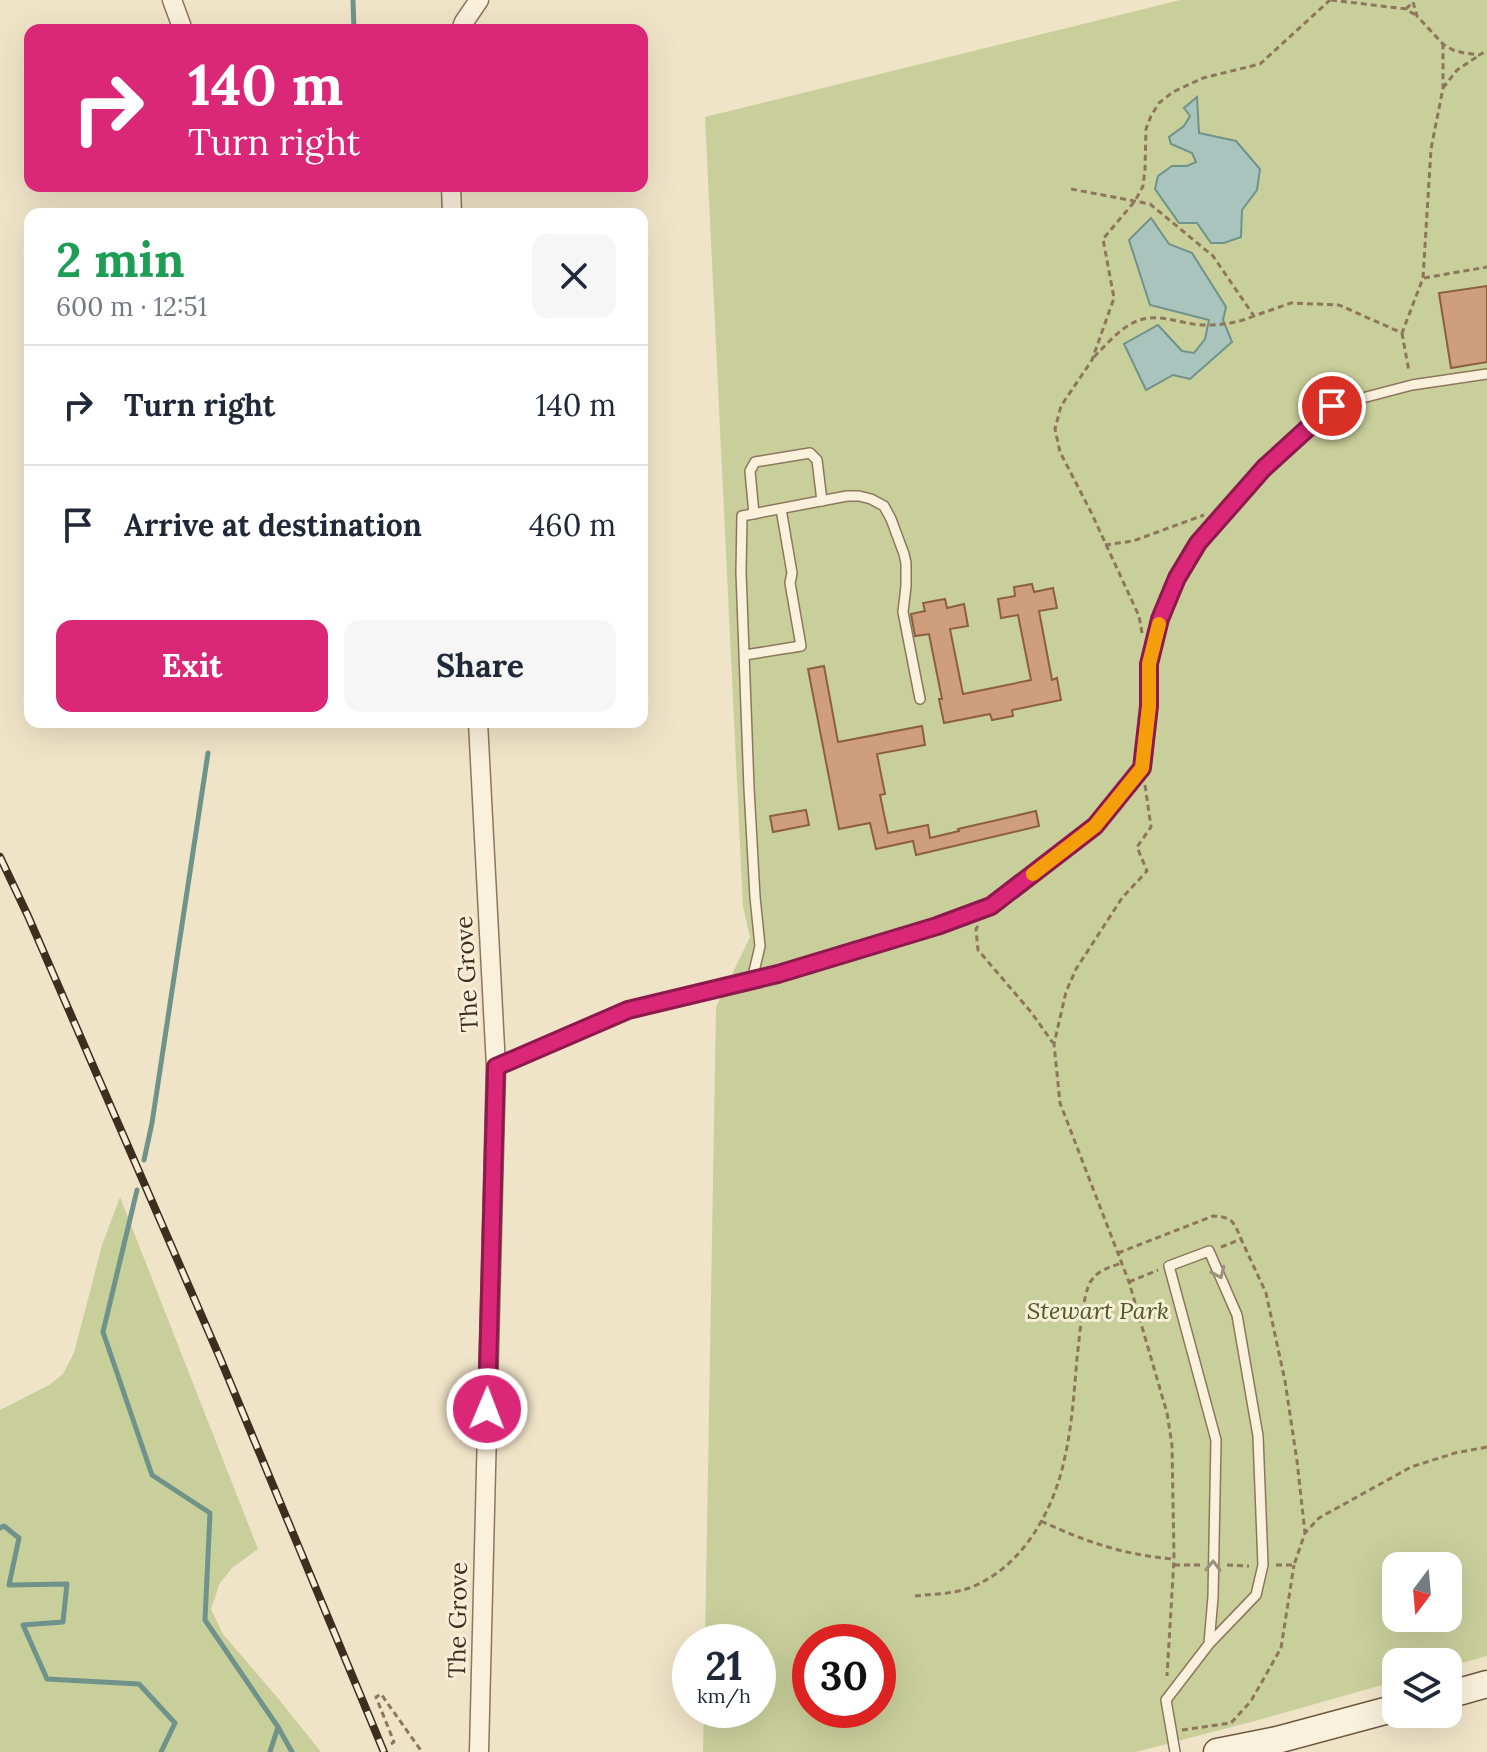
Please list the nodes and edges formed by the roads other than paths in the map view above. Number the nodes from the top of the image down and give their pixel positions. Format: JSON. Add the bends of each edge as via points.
{"nodes":[{"id":1,"x":172,"y":0,"type":"edge"},
{"id":2,"x":479,"y":0,"type":"edge"},
{"id":3,"x":181,"y":24,"type":"edge"},
{"id":4,"x":463,"y":24,"type":"edge"},
{"id":5,"x":1487,"y":374,"type":"edge"},
{"id":6,"x":822,"y":501,"type":"junction"},
{"id":7,"x":781,"y":509,"type":"junction"},
{"id":8,"x":754,"y":514,"type":"junction"},
{"id":9,"x":745,"y":655,"type":"junction"},
{"id":10,"x":920,"y":699,"type":"dead end"},
{"id":11,"x":478,"y":728,"type":"edge"},
{"id":12,"x":752,"y":980,"type":"junction"},
{"id":13,"x":496,"y":1067,"type":"junction"},
{"id":14,"x":1209,"y":1644,"type":"junction"},
{"id":15,"x":1487,"y":1684,"type":"edge"},
{"id":16,"x":1462,"y":1691,"type":"edge"},
{"id":17,"x":1382,"y":1713,"type":"edge"},
{"id":18,"x":1279,"y":1746,"type":"edge"},
{"id":19,"x":479,"y":1752,"type":"edge"},
{"id":20,"x":1175,"y":1752,"type":"edge"},
{"id":21,"x":1217,"y":1752,"type":"edge"}],
"edges":[{"from":1,"to":3,"type":"street"},
{"from":2,"to":4,"type":"street"},
{"from":5,"to":12,"type":"lane","via":[[1412,385],[1332,406],[1264,468],[1198,543],[1160,619],[1149,664],[1142,768],[1095,826],[991,906]]},
{"from":6,"to":7,"type":"lane"},
{"from":6,"to":8,"type":"lane","via":[[817,460],[810,453],[755,462],[750,471]]},
{"from":6,"to":10,"type":"lane","via":[[871,499],[884,506],[891,519],[906,563],[903,612]]},
{"from":7,"to":8,"type":"lane"},
{"from":7,"to":9,"type":"lane","via":[[801,646]]},
{"from":8,"to":9,"type":"lane","via":[[742,516]]},
{"from":9,"to":12,"type":"lane","via":[[760,946]]},
{"from":11,"to":13,"type":"street","name":"The Grove"},
{"from":12,"to":13,"type":"lane","via":[[628,1010]]},
{"from":13,"to":19,"type":"street","name":"The Grove"},
{"from":14,"to":14,"type":"lane","one_way":true,"via":[[1216,1440],[1169,1266],[1209,1251],[1240,1330],[1258,1436],[1263,1565],[1256,1595]]},
{"from":14,"to":20,"type":"lane","via":[[1166,1700]]},
{"from":15,"to":16,"type":"main road"},
{"from":17,"to":18,"type":"main road"},
{"from":18,"to":21,"type":"main road"}]}
